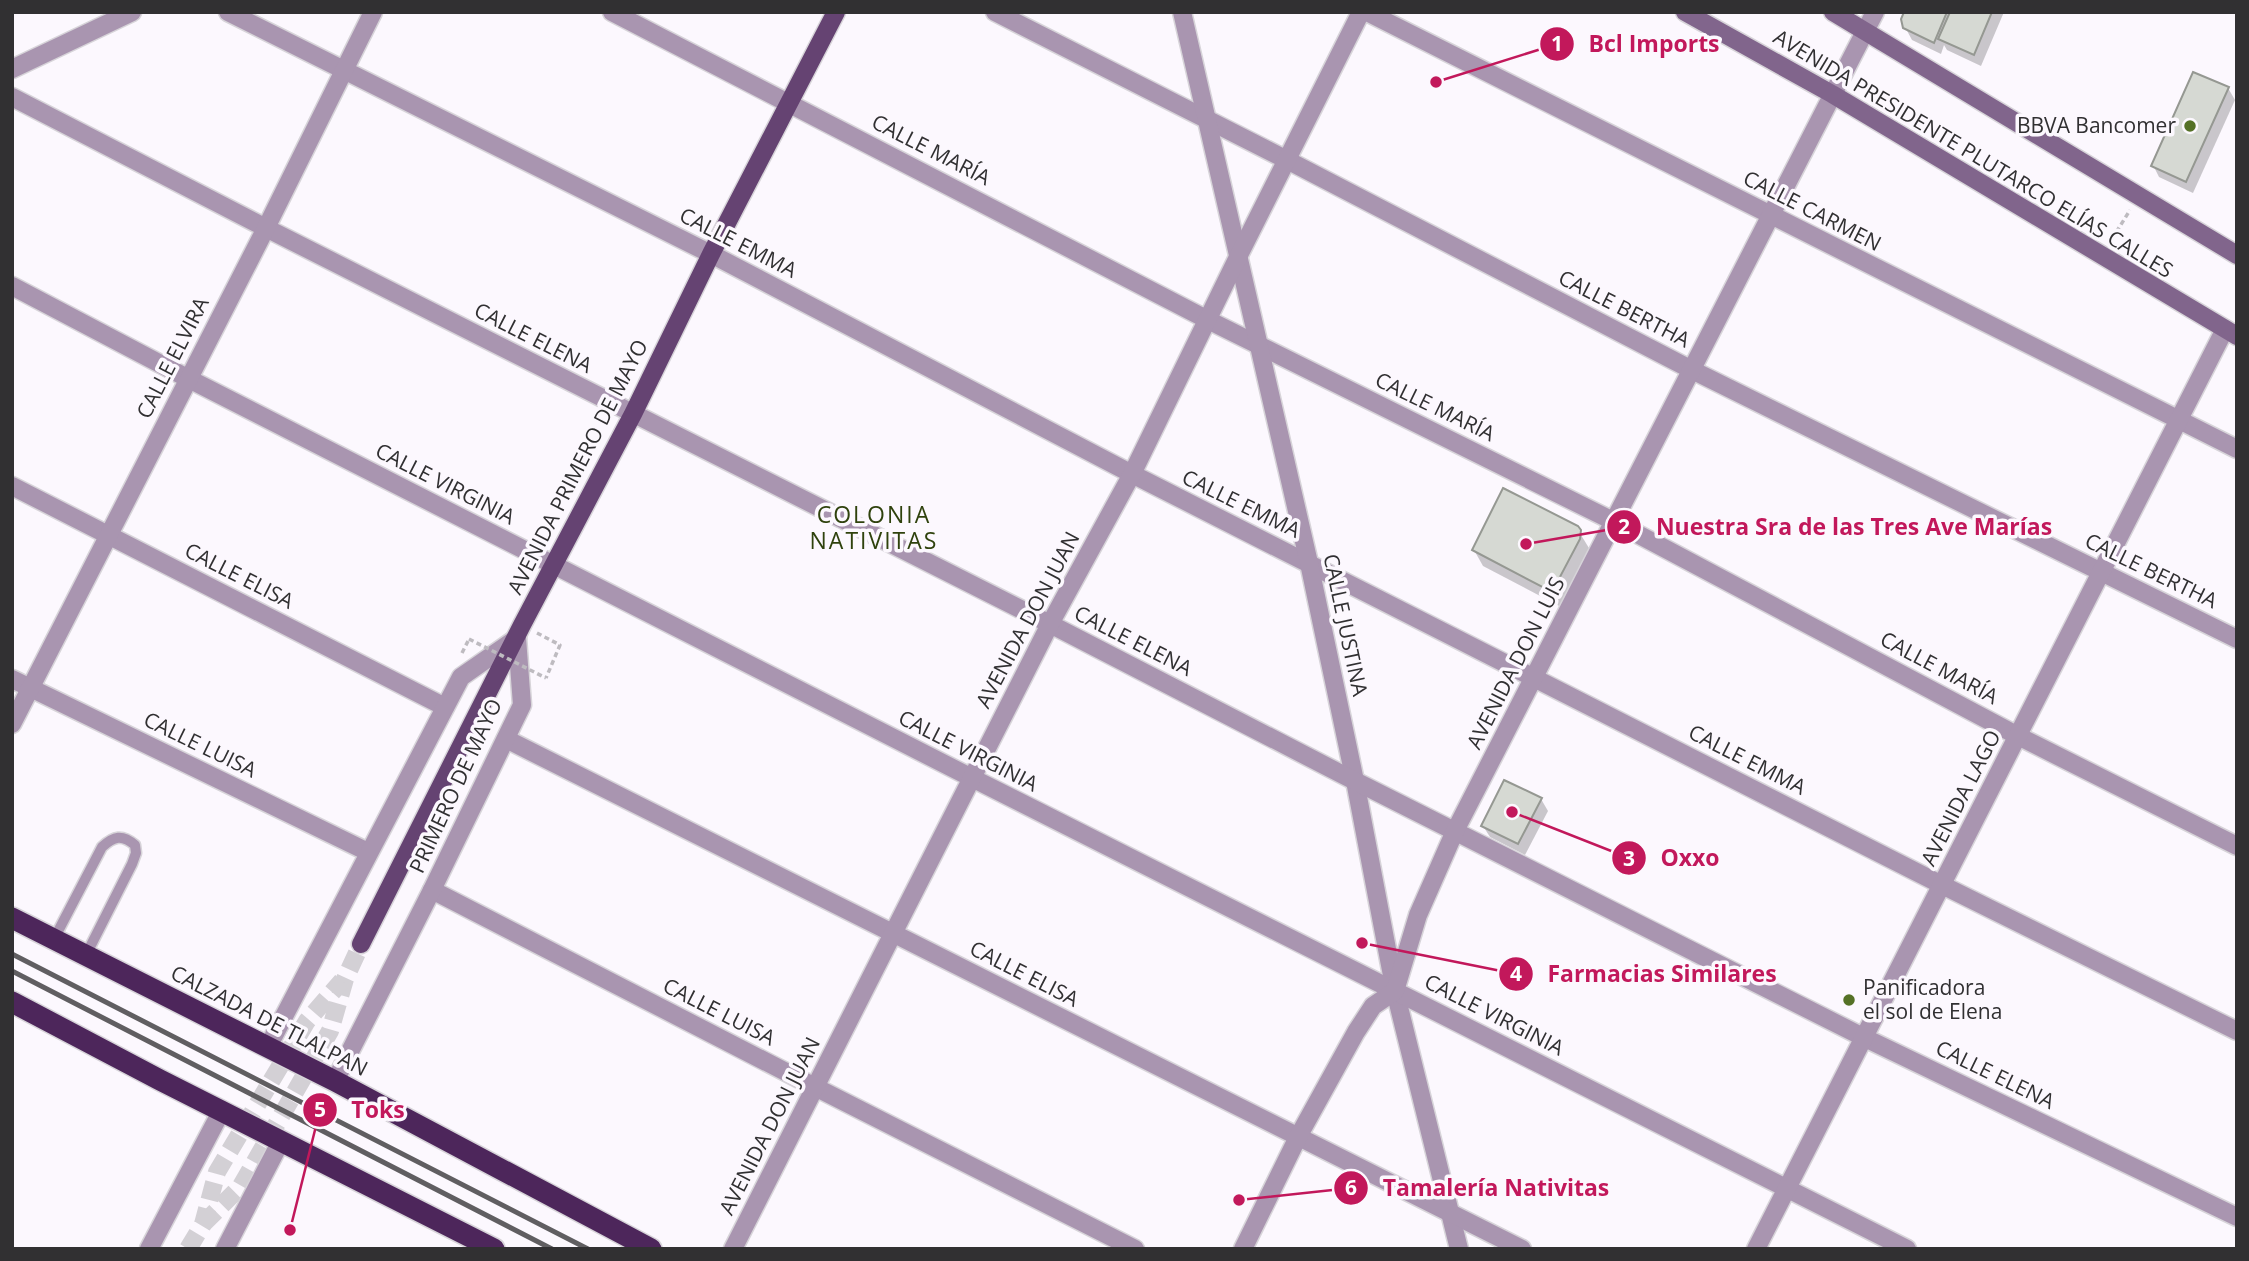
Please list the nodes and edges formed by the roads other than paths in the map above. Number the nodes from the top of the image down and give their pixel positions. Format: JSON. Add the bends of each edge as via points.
{"nodes":[{"id":1,"x":132,"y":12,"type":"edge"},
{"id":2,"x":228,"y":12,"type":"edge"},
{"id":3,"x":373,"y":12,"type":"edge"},
{"id":4,"x":612,"y":12,"type":"edge"},
{"id":5,"x":836,"y":12,"type":"edge"},
{"id":6,"x":995,"y":12,"type":"edge"},
{"id":7,"x":1182,"y":12,"type":"edge"},
{"id":8,"x":1362,"y":12,"type":"edge"},
{"id":9,"x":1367,"y":12,"type":"edge"},
{"id":10,"x":1685,"y":12,"type":"edge"},
{"id":11,"x":1833,"y":12,"type":"edge"},
{"id":12,"x":1875,"y":12,"type":"edge"},
{"id":13,"x":1864,"y":32,"type":"junction"},
{"id":14,"x":12,"y":69,"type":"edge"},
{"id":15,"x":343,"y":71,"type":"junction"},
{"id":16,"x":1832,"y":94,"type":"junction"},
{"id":17,"x":12,"y":97,"type":"edge"},
{"id":18,"x":789,"y":102,"type":"junction"},
{"id":19,"x":1206,"y":119,"type":"junction"},
{"id":20,"x":1287,"y":160,"type":"junction"},
{"id":21,"x":1769,"y":216,"type":"junction"},
{"id":22,"x":266,"y":228,"type":"junction"},
{"id":23,"x":711,"y":254,"type":"junction"},
{"id":24,"x":1239,"y":255,"type":"junction"},
{"id":25,"x":2237,"y":255,"type":"edge"},
{"id":26,"x":12,"y":286,"type":"edge"},
{"id":27,"x":1208,"y":320,"type":"junction"},
{"id":28,"x":2231,"y":333,"type":"edge"},
{"id":29,"x":1257,"y":344,"type":"junction"},
{"id":30,"x":1692,"y":370,"type":"junction"},
{"id":31,"x":188,"y":379,"type":"junction"},
{"id":32,"x":633,"y":414,"type":"junction"},
{"id":33,"x":2179,"y":421,"type":"junction"},
{"id":34,"x":2237,"y":449,"type":"edge"},
{"id":35,"x":1132,"y":474,"type":"junction"},
{"id":36,"x":12,"y":486,"type":"edge"},
{"id":37,"x":1614,"y":522,"type":"junction"},
{"id":38,"x":108,"y":534,"type":"junction"},
{"id":39,"x":1308,"y":563,"type":"junction"},
{"id":40,"x":553,"y":565,"type":"junction"},
{"id":41,"x":2102,"y":572,"type":"junction"},
{"id":42,"x":1050,"y":624,"type":"junction"},
{"id":43,"x":519,"y":631,"type":"junction"},
{"id":44,"x":2237,"y":639,"type":"edge"},
{"id":45,"x":1534,"y":678,"type":"junction"},
{"id":46,"x":12,"y":679,"type":"edge"},
{"id":47,"x":30,"y":688,"type":"junction"},
{"id":48,"x":445,"y":707,"type":"junction"},
{"id":49,"x":12,"y":724,"type":"edge"},
{"id":50,"x":2018,"y":736,"type":"junction"},
{"id":51,"x":506,"y":739,"type":"junction"},
{"id":52,"x":972,"y":778,"type":"junction"},
{"id":53,"x":1355,"y":781,"type":"junction"},
{"id":54,"x":1455,"y":831,"type":"junction"},
{"id":55,"x":2237,"y":846,"type":"edge"},
{"id":56,"x":368,"y":852,"type":"junction"},
{"id":57,"x":1942,"y":885,"type":"junction"},
{"id":58,"x":432,"y":890,"type":"junction"},
{"id":59,"x":12,"y":918,"type":"edge"},
{"id":60,"x":892,"y":934,"type":"junction"},
{"id":61,"x":54,"y":939,"type":"junction"},
{"id":62,"x":361,"y":944,"type":"tunnel mouth"},
{"id":63,"x":86,"y":956,"type":"junction"},
{"id":64,"x":1395,"y":990,"type":"junction"},
{"id":65,"x":12,"y":1002,"type":"edge"},
{"id":66,"x":2237,"y":1031,"type":"edge"},
{"id":67,"x":1865,"y":1038,"type":"junction"},
{"id":68,"x":268,"y":1047,"type":"junction"},
{"id":69,"x":335,"y":1081,"type":"junction"},
{"id":70,"x":815,"y":1087,"type":"junction"},
{"id":71,"x":222,"y":1110,"type":"junction"},
{"id":72,"x":1298,"y":1137,"type":"junction"},
{"id":73,"x":281,"y":1141,"type":"junction"},
{"id":74,"x":1787,"y":1189,"type":"junction"},
{"id":75,"x":1451,"y":1213,"type":"junction"},
{"id":76,"x":2237,"y":1217,"type":"edge"},
{"id":77,"x":492,"y":1248,"type":"edge"},
{"id":78,"x":149,"y":1249,"type":"edge"},
{"id":79,"x":225,"y":1249,"type":"edge"},
{"id":80,"x":652,"y":1249,"type":"edge"},
{"id":81,"x":733,"y":1249,"type":"edge"},
{"id":82,"x":1135,"y":1249,"type":"edge"},
{"id":83,"x":1243,"y":1249,"type":"edge"},
{"id":84,"x":1459,"y":1249,"type":"edge"},
{"id":85,"x":1522,"y":1249,"type":"edge"},
{"id":86,"x":1756,"y":1249,"type":"edge"},
{"id":87,"x":1908,"y":1249,"type":"edge"}],
"edges":[{"from":1,"to":14,"type":"street"},
{"from":2,"to":15,"type":"street","name":"CALLE EMMA"},
{"from":3,"to":15,"type":"street","name":"CALLE ELVIRA"},
{"from":4,"to":18,"type":"street","name":"CALLE MARÍA"},
{"from":5,"to":18,"type":"main road","name":"AVENIDA PRIMERO DE MAYO"},
{"from":6,"to":19,"type":"street","name":"CALLE BERTHA"},
{"from":7,"to":19,"type":"street","name":"CALLE JUSTINA"},
{"from":8,"to":20,"type":"street","name":"AVENIDA DON JUAN"},
{"from":9,"to":21,"type":"street","name":"CALLE CARMEN"},
{"from":10,"to":16,"type":"main road","name":"AVENIDA PRESIDENTE PLUTARCO ELÍAS CALLES"},
{"from":11,"to":13,"type":"main road"},
{"from":12,"to":13,"type":"street","name":"AVENIDA DON LUIS"},
{"from":13,"to":16,"type":"street","name":"AVENIDA DON LUIS"},
{"from":13,"to":25,"type":"main road"},
{"from":15,"to":22,"type":"street","name":"CALLE ELVIRA"},
{"from":15,"to":23,"type":"street","name":"CALLE EMMA"},
{"from":16,"to":21,"type":"street","name":"AVENIDA DON LUIS"},
{"from":16,"to":28,"type":"main road","name":"AVENIDA PRESIDENTE PLUTARCO ELÍAS CALLES"},
{"from":17,"to":22,"type":"street","name":"CALLE ELENA"},
{"from":18,"to":23,"type":"main road","name":"AVENIDA PRIMERO DE MAYO"},
{"from":18,"to":27,"type":"street","name":"CALLE MARÍA"},
{"from":19,"to":20,"type":"street","name":"CALLE BERTHA"},
{"from":19,"to":24,"type":"street","name":"CALLE JUSTINA"},
{"from":20,"to":24,"type":"street","name":"AVENIDA DON JUAN"},
{"from":20,"to":30,"type":"street","name":"CALLE BERTHA"},
{"from":21,"to":30,"type":"street","name":"AVENIDA DON LUIS"},
{"from":21,"to":33,"type":"street","name":"CALLE CARMEN"},
{"from":22,"to":31,"type":"street","name":"CALLE ELVIRA"},
{"from":22,"to":32,"type":"street","name":"CALLE ELENA"},
{"from":23,"to":32,"type":"main road","name":"AVENIDA PRIMERO DE MAYO"},
{"from":23,"to":35,"type":"street","name":"CALLE EMMA"},
{"from":24,"to":27,"type":"street","name":"AVENIDA DON JUAN"},
{"from":24,"to":29,"type":"street","name":"CALLE JUSTINA"},
{"from":26,"to":31,"type":"street","name":"CALLE VIRGINIA"},
{"from":27,"to":29,"type":"street","name":"CALLE MARÍA"},
{"from":27,"to":35,"type":"street","name":"AVENIDA DON JUAN"},
{"from":28,"to":33,"type":"street","name":"AVENIDA LAGO"},
{"from":29,"to":37,"type":"street","name":"CALLE MARÍA"},
{"from":29,"to":39,"type":"street","name":"CALLE JUSTINA"},
{"from":30,"to":37,"type":"street","name":"AVENIDA DON LUIS"},
{"from":30,"to":41,"type":"street","name":"CALLE BERTHA"},
{"from":31,"to":38,"type":"street","name":"CALLE ELVIRA"},
{"from":31,"to":40,"type":"street","name":"CALLE VIRGINIA"},
{"from":32,"to":40,"type":"main road","name":"AVENIDA PRIMERO DE MAYO"},
{"from":32,"to":42,"type":"street","name":"CALLE ELENA"},
{"from":33,"to":34,"type":"street","name":"CALLE CARMEN"},
{"from":33,"to":41,"type":"street","name":"AVENIDA LAGO"},
{"from":35,"to":39,"type":"street","name":"CALLE EMMA"},
{"from":35,"to":42,"type":"street","name":"AVENIDA DON JUAN"},
{"from":36,"to":38,"type":"street","name":"CALLE ELISA"},
{"from":37,"to":45,"type":"street","name":"AVENIDA DON LUIS"},
{"from":37,"to":50,"type":"street","name":"CALLE MARÍA"},
{"from":38,"to":47,"type":"street","name":"CALLE ELVIRA"},
{"from":38,"to":48,"type":"street","name":"CALLE ELISA"},
{"from":39,"to":45,"type":"street","name":"CALLE EMMA"},
{"from":39,"to":53,"type":"street","name":"CALLE JUSTINA"},
{"from":40,"to":43,"type":"main road","name":"AVENIDA PRIMERO DE MAYO"},
{"from":40,"to":52,"type":"street","name":"CALLE VIRGINIA"},
{"from":41,"to":44,"type":"street","name":"CALLE BERTHA"},
{"from":41,"to":50,"type":"street","name":"AVENIDA LAGO"},
{"from":42,"to":52,"type":"street","name":"AVENIDA DON JUAN"},
{"from":42,"to":53,"type":"street","name":"CALLE ELENA"},
{"from":43,"to":48,"type":"street","name":"PRIMERO DE MAYO","via":[[461,677]]},
{"from":43,"to":51,"type":"street","name":"PRIMERO DE MAYO","via":[[522,705]]},
{"from":43,"to":62,"type":"main road","name":"AVENIDA PRIMERO DE MAYO"},
{"from":45,"to":54,"type":"street","name":"AVENIDA DON LUIS"},
{"from":45,"to":57,"type":"street","name":"CALLE EMMA"},
{"from":46,"to":47,"type":"street","name":"CALLE LUISA"},
{"from":47,"to":49,"type":"street","name":"CALLE ELVIRA"},
{"from":47,"to":56,"type":"street","name":"CALLE LUISA"},
{"from":48,"to":56,"type":"street","name":"PRIMERO DE MAYO"},
{"from":50,"to":55,"type":"street","name":"CALLE MARÍA"},
{"from":50,"to":57,"type":"street","name":"AVENIDA LAGO"},
{"from":51,"to":58,"type":"street","name":"PRIMERO DE MAYO"},
{"from":51,"to":60,"type":"street","name":"CALLE ELISA"},
{"from":52,"to":60,"type":"street","name":"AVENIDA DON JUAN"},
{"from":52,"to":64,"type":"street","name":"CALLE VIRGINIA"},
{"from":53,"to":54,"type":"street","name":"CALLE ELENA"},
{"from":53,"to":64,"type":"street","name":"CALLE JUSTINA"},
{"from":54,"to":64,"type":"street","name":"AVENIDA DON LUIS","via":[[1418,915]]},
{"from":54,"to":67,"type":"street","name":"CALLE ELENA"},
{"from":56,"to":68,"type":"street","name":"PRIMERO DE MAYO"},
{"from":57,"to":66,"type":"street","name":"CALLE EMMA"},
{"from":57,"to":67,"type":"street","name":"AVENIDA LAGO"},
{"from":58,"to":69,"type":"street","name":"PRIMERO DE MAYO"},
{"from":58,"to":70,"type":"street","name":"CALLE LUISA"},
{"from":59,"to":61,"type":"highway","name":"CALZADA DE TLALPAN"},
{"from":60,"to":70,"type":"street","name":"AVENIDA DON JUAN"},
{"from":60,"to":72,"type":"street","name":"CALLE ELISA"},
{"from":61,"to":63,"type":"highway","name":"CALZADA DE TLALPAN"},
{"from":61,"to":63,"type":"lane","via":[[102,847],[119,836],[127,839],[136,853]]},
{"from":63,"to":68,"type":"highway","name":"CALZADA DE TLALPAN"},
{"from":64,"to":72,"type":"street","via":[[1373,1006]]},
{"from":64,"to":74,"type":"street","name":"CALLE VIRGINIA"},
{"from":64,"to":75,"type":"street","name":"CALLE JUSTINA"},
{"from":65,"to":71,"type":"highway"},
{"from":67,"to":74,"type":"street","name":"AVENIDA LAGO"},
{"from":67,"to":76,"type":"street","name":"CALLE ELENA"},
{"from":68,"to":69,"type":"highway","name":"CALZADA DE TLALPAN"},
{"from":69,"to":80,"type":"highway","name":"CALZADA DE TLALPAN"},
{"from":70,"to":81,"type":"street","name":"AVENIDA DON JUAN"},
{"from":70,"to":82,"type":"street","name":"CALLE LUISA"},
{"from":71,"to":73,"type":"highway"},
{"from":71,"to":78,"type":"street"},
{"from":72,"to":75,"type":"street","name":"CALLE ELISA"},
{"from":72,"to":83,"type":"street"},
{"from":73,"to":77,"type":"highway"},
{"from":73,"to":79,"type":"street"},
{"from":74,"to":86,"type":"street","name":"AVENIDA LAGO"},
{"from":74,"to":87,"type":"street","name":"CALLE VIRGINIA"},
{"from":75,"to":84,"type":"street","name":"CALLE JUSTINA"},
{"from":75,"to":85,"type":"street","name":"CALLE ELISA"}]}
